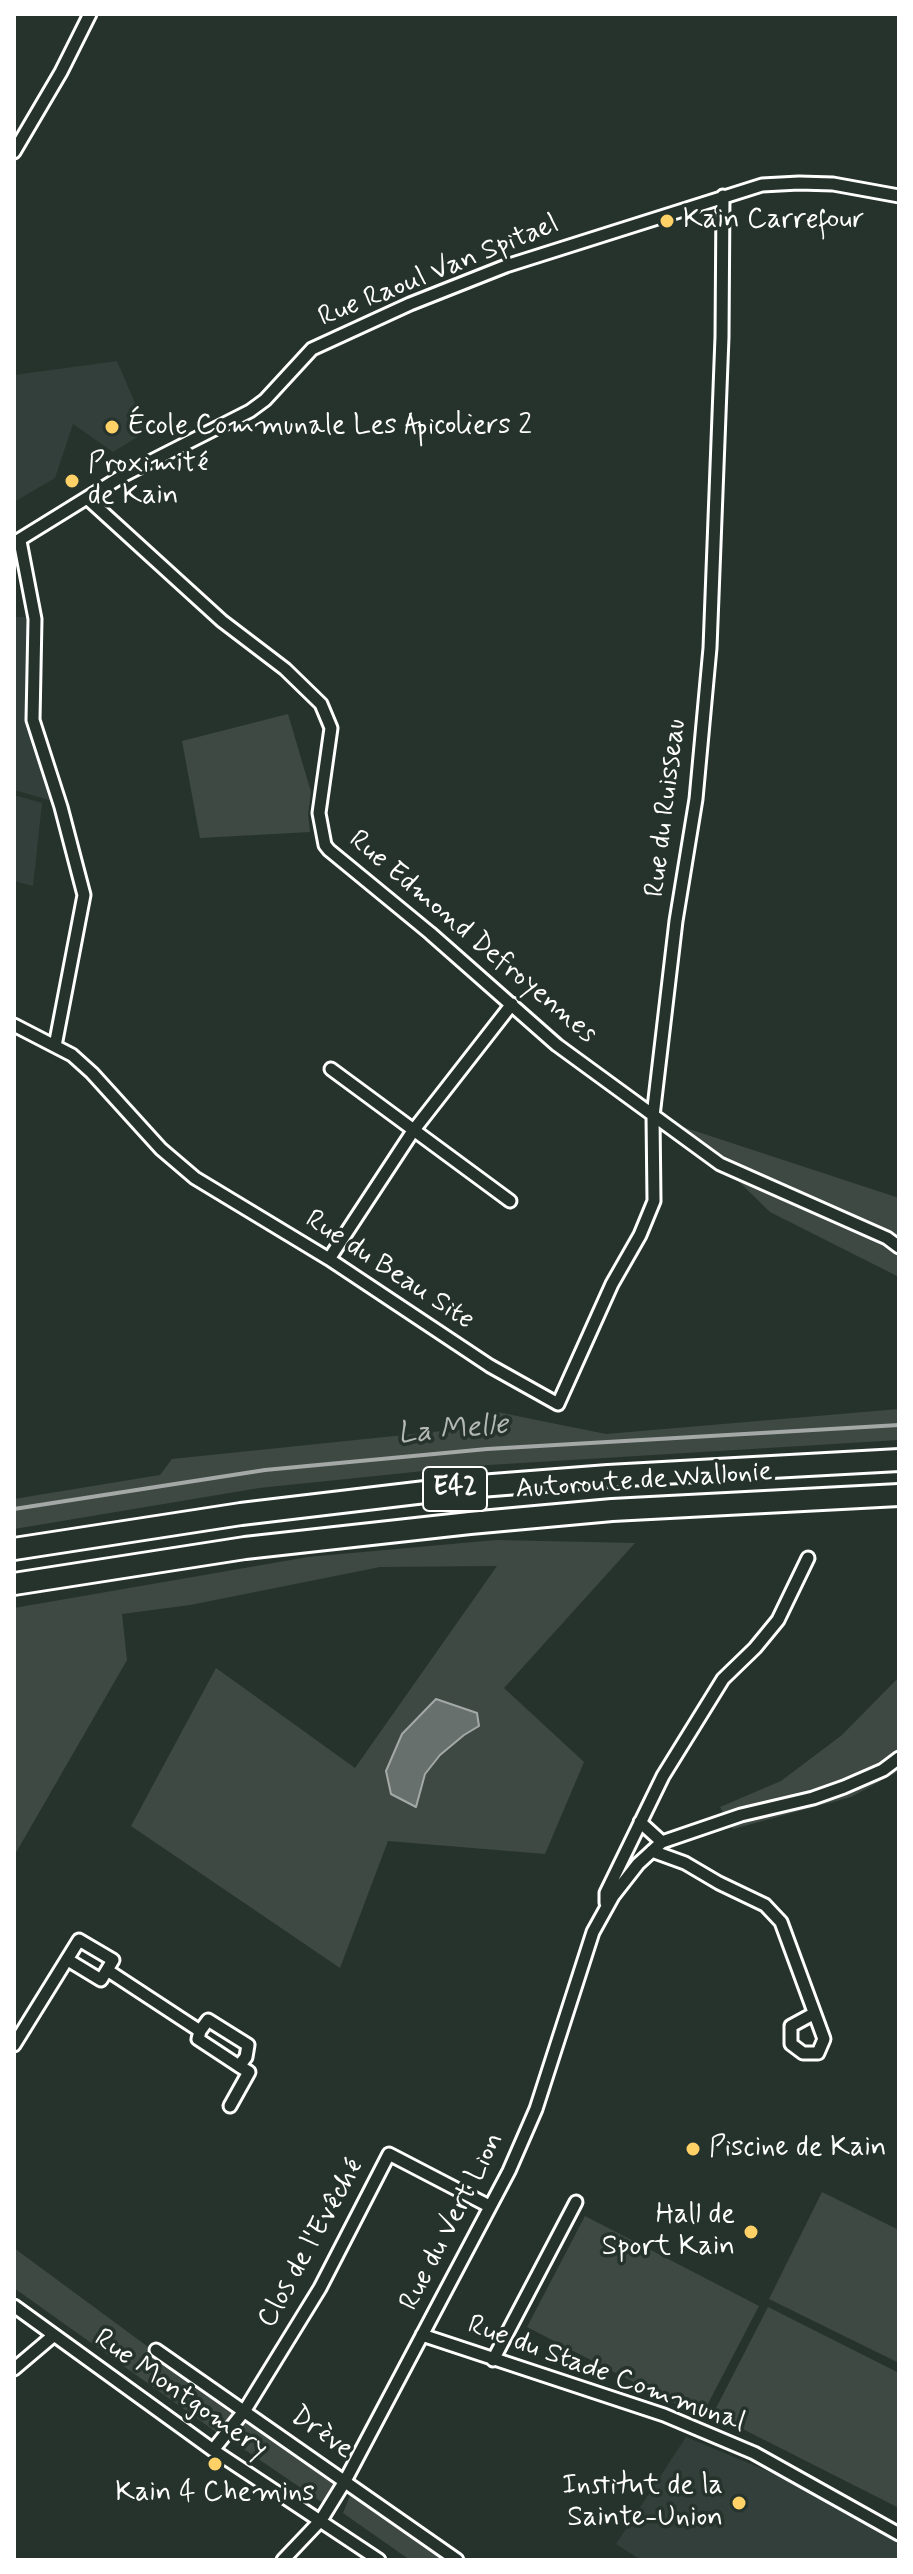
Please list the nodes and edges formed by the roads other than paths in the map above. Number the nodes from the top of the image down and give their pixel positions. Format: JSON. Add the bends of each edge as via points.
{"nodes":[{"id":1,"x":90,"y":14,"type":"edge"},
{"id":2,"x":14,"y":152,"type":"edge"},
{"id":3,"x":723,"y":196,"type":"junction"},
{"id":4,"x":899,"y":196,"type":"edge"},
{"id":5,"x":87,"y":498,"type":"junction"},
{"id":6,"x":17,"y":542,"type":"edge"},
{"id":7,"x":512,"y":1004,"type":"junction"},
{"id":8,"x":14,"y":1025,"type":"edge"},
{"id":9,"x":55,"y":1046,"type":"junction"},
{"id":10,"x":331,"y":1069,"type":"dead end"},
{"id":11,"x":653,"y":1116,"type":"junction"},
{"id":12,"x":413,"y":1131,"type":"junction"},
{"id":13,"x":510,"y":1201,"type":"dead end"},
{"id":14,"x":899,"y":1247,"type":"edge"},
{"id":15,"x":329,"y":1259,"type":"junction"},
{"id":16,"x":558,"y":1404,"type":"joint"},
{"id":17,"x":899,"y":1460,"type":"edge"},
{"id":18,"x":899,"y":1495,"type":"edge"},
{"id":19,"x":14,"y":1549,"type":"edge"},
{"id":20,"x":808,"y":1558,"type":"dead end"},
{"id":21,"x":14,"y":1584,"type":"edge"},
{"id":22,"x":899,"y":1758,"type":"edge"},
{"id":23,"x":640,"y":1822,"type":"junction"},
{"id":24,"x":662,"y":1842,"type":"junction"},
{"id":25,"x":652,"y":1851,"type":"junction"},
{"id":26,"x":606,"y":1908,"type":"junction"},
{"id":27,"x":68,"y":1960,"type":"junction"},
{"id":28,"x":107,"y":1970,"type":"junction"},
{"id":29,"x":813,"y":2014,"type":"dead end"},
{"id":30,"x":200,"y":2031,"type":"junction"},
{"id":31,"x":14,"y":2045,"type":"edge"},
{"id":32,"x":239,"y":2066,"type":"junction"},
{"id":33,"x":230,"y":2106,"type":"dead end"},
{"id":34,"x":576,"y":2202,"type":"dead end"},
{"id":35,"x":489,"y":2206,"type":"junction"},
{"id":36,"x":14,"y":2306,"type":"edge"},
{"id":37,"x":422,"y":2335,"type":"junction"},
{"id":38,"x":53,"y":2336,"type":"junction"},
{"id":39,"x":156,"y":2350,"type":"dead end"},
{"id":40,"x":493,"y":2360,"type":"junction"},
{"id":41,"x":14,"y":2369,"type":"edge"},
{"id":42,"x":245,"y":2410,"type":"junction"},
{"id":43,"x":213,"y":2450,"type":"junction"},
{"id":44,"x":345,"y":2481,"type":"junction"},
{"id":45,"x":321,"y":2520,"type":"junction"},
{"id":46,"x":899,"y":2534,"type":"edge"},
{"id":47,"x":283,"y":2560,"type":"edge"},
{"id":48,"x":379,"y":2560,"type":"edge"},
{"id":49,"x":457,"y":2560,"type":"edge"}],
"edges":[{"from":1,"to":2,"type":"street"},
{"from":3,"to":4,"type":"street","name":"Rue Raoul Van Spitael","via":[[762,185],[799,183]]},
{"from":3,"to":5,"type":"street","name":"Rue Raoul Van Spitael","via":[[506,266],[312,349],[250,411]]},
{"from":3,"to":11,"type":"street","name":"Rue du Ruisseau","via":[[710,648],[696,799]]},
{"from":5,"to":6,"type":"street","name":"Rue Raoul Van Spitael"},
{"from":5,"to":7,"type":"street","name":"Rue Edmond Defroyennes","via":[[321,704],[331,728],[319,813],[325,845]]},
{"from":6,"to":9,"type":"street","via":[[35,619],[33,720],[84,895]]},
{"from":7,"to":11,"type":"street","name":"Rue Edmond Defroyennes","via":[[557,1045]]},
{"from":7,"to":12,"type":"street"},
{"from":8,"to":9,"type":"street","name":"Rue du Beau Site"},
{"from":9,"to":15,"type":"street","name":"Rue du Beau Site","via":[[92,1073],[195,1178]]},
{"from":10,"to":12,"type":"street"},
{"from":11,"to":14,"type":"street","name":"Rue Edmond Defroyennes","via":[[720,1164]]},
{"from":11,"to":16,"type":"street","name":"Rue du Ruisseau","via":[[654,1201]]},
{"from":12,"to":13,"type":"street"},
{"from":12,"to":15,"type":"street"},
{"from":15,"to":16,"type":"street","name":"Rue du Beau Site","via":[[490,1366]]},
{"from":17,"to":19,"type":"highway","name":"Autoroute de Wallonie","number":"E42","via":[[467,1487]]},
{"from":18,"to":21,"type":"highway","name":"Autoroute de Wallonie","number":"E42","via":[[470,1523],[245,1548]]},
{"from":20,"to":23,"type":"street","via":[[778,1620],[716,1689]]},
{"from":22,"to":24,"type":"street","via":[[883,1770],[813,1798]]},
{"from":23,"to":24,"type":"street"},
{"from":23,"to":26,"type":"street","via":[[606,1893]]},
{"from":24,"to":25,"type":"street"},
{"from":25,"to":26,"type":"street"},
{"from":25,"to":29,"type":"street","via":[[765,1905],[781,1922]]},
{"from":26,"to":35,"type":"street","name":"Rue du Vert Lion","via":[[593,1932],[536,2109]]},
{"from":27,"to":28,"type":"street","via":[[101,1980]]},
{"from":27,"to":28,"type":"street","via":[[79,1940],[113,1960]]},
{"from":27,"to":31,"type":"street"},
{"from":28,"to":30,"type":"street"},
{"from":30,"to":32,"type":"street","via":[[198,2039]]},
{"from":30,"to":32,"type":"street","via":[[208,2020],[248,2045]]},
{"from":32,"to":33,"type":"street","via":[[249,2072]]},
{"from":34,"to":40,"type":"street"},
{"from":35,"to":37,"type":"street","name":"Rue du Vert Lion"},
{"from":35,"to":42,"type":"street","name":"Clos de l'Evêché","via":[[389,2154],[320,2288]]},
{"from":36,"to":38,"type":"street","name":"Rue Montgomery"},
{"from":37,"to":40,"type":"street","name":"Rue du Stade Communal"},
{"from":37,"to":44,"type":"street","name":"Rue du Vert Lion"},
{"from":38,"to":41,"type":"street"},
{"from":38,"to":43,"type":"street","name":"Rue Montgomery"},
{"from":39,"to":42,"type":"street","name":"Drève"},
{"from":40,"to":46,"type":"street","name":"Rue du Stade Communal","via":[[664,2415],[754,2453]]},
{"from":42,"to":43,"type":"street","name":"Clos de l'Evêché"},
{"from":42,"to":44,"type":"street","name":"Drève"},
{"from":43,"to":45,"type":"street","name":"Rue Montgomery"},
{"from":44,"to":45,"type":"street","name":"Rue du Vert Lion"},
{"from":44,"to":49,"type":"street","name":"Drève"},
{"from":45,"to":47,"type":"street","name":"Rue du Vert Lion"},
{"from":45,"to":48,"type":"street","name":"Rue Montgomery"}]}
